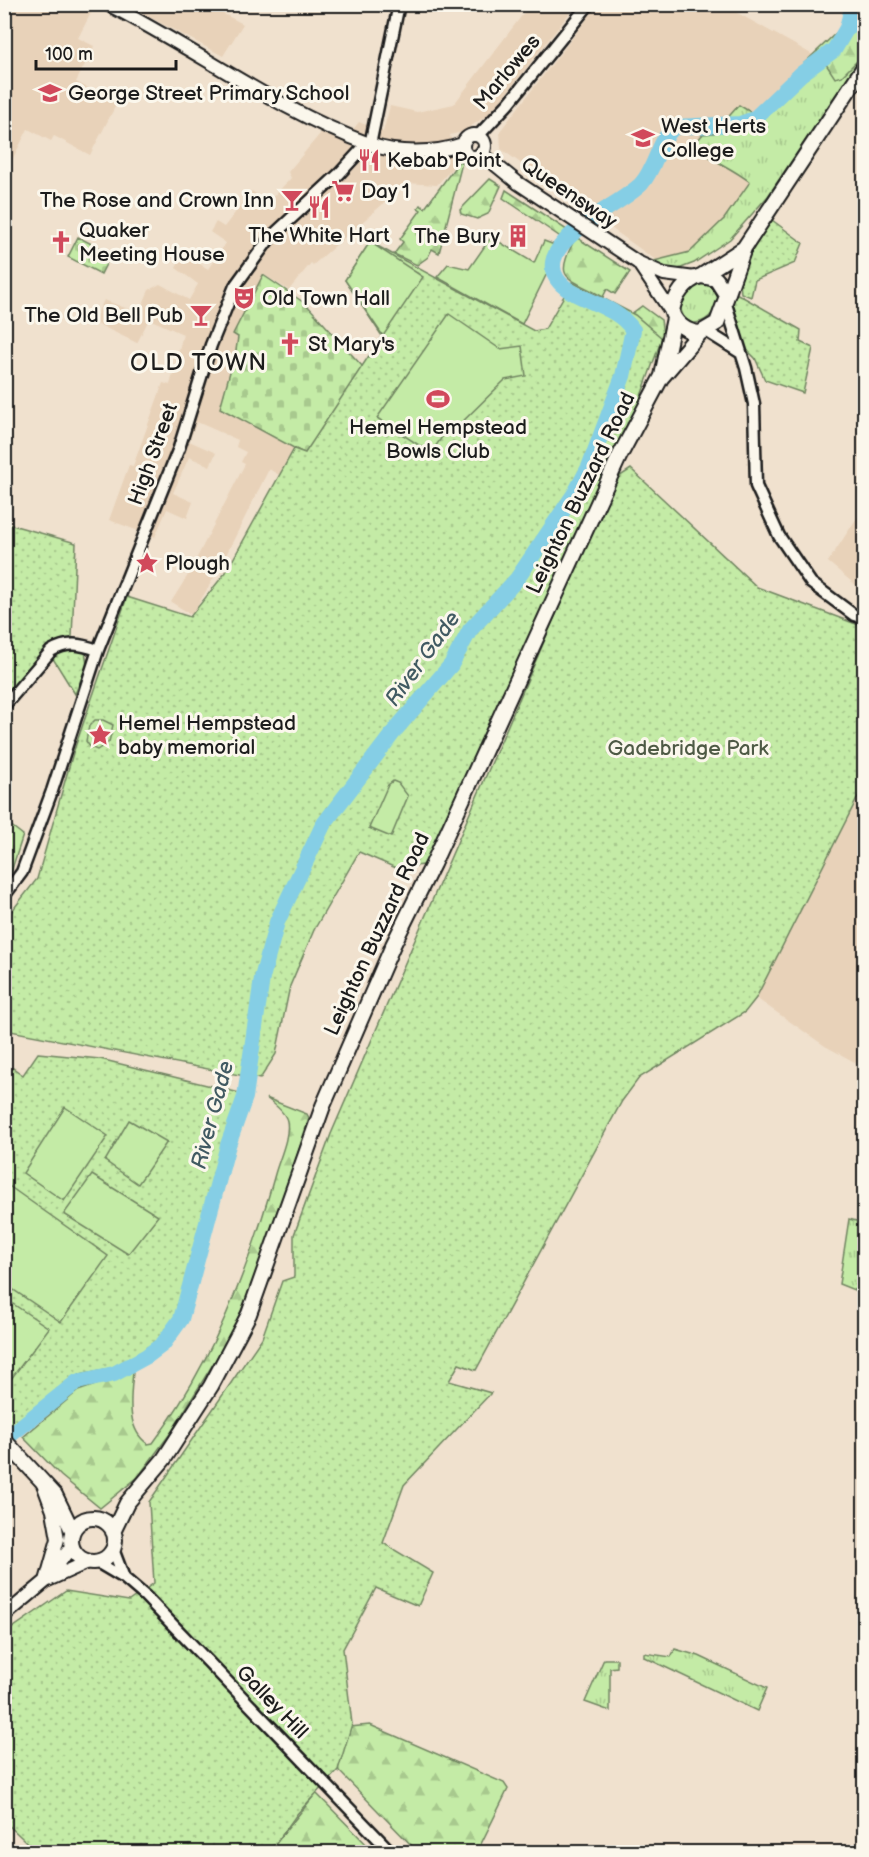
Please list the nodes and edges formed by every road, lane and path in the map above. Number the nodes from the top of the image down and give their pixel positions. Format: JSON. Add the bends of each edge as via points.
{"nodes":[{"id":1,"x":107,"y":4,"type":"edge"},
{"id":2,"x":399,"y":4,"type":"edge"},
{"id":3,"x":589,"y":4,"type":"edge"},
{"id":4,"x":864,"y":67,"type":"edge"},
{"id":5,"x":478,"y":136,"type":"junction"},
{"id":6,"x":463,"y":144,"type":"junction"},
{"id":7,"x":370,"y":145,"type":"junction"},
{"id":8,"x":482,"y":153,"type":"junction"},
{"id":9,"x":744,"y":248,"type":"junction"},
{"id":10,"x":637,"y":262,"type":"junction"},
{"id":11,"x":698,"y":277,"type":"junction"},
{"id":12,"x":726,"y":300,"type":"junction"},
{"id":13,"x":673,"y":315,"type":"junction"},
{"id":14,"x":703,"y":332,"type":"junction"},
{"id":15,"x":741,"y":353,"type":"junction"},
{"id":16,"x":661,"y":378,"type":"junction"},
{"id":17,"x":864,"y":618,"type":"edge"},
{"id":18,"x":98,"y":650,"type":"junction"},
{"id":19,"x":4,"y":706,"type":"edge"},
{"id":20,"x":4,"y":896,"type":"edge"},
{"id":21,"x":4,"y":1440,"type":"edge"},
{"id":22,"x":40,"y":1478,"type":"junction"},
{"id":23,"x":55,"y":1495,"type":"junction"},
{"id":24,"x":127,"y":1503,"type":"junction"},
{"id":25,"x":95,"y":1518,"type":"junction"},
{"id":26,"x":72,"y":1530,"type":"junction"},
{"id":27,"x":114,"y":1532,"type":"junction"},
{"id":28,"x":71,"y":1547,"type":"junction"},
{"id":29,"x":113,"y":1549,"type":"junction"},
{"id":30,"x":93,"y":1562,"type":"junction"},
{"id":31,"x":124,"y":1578,"type":"junction"},
{"id":32,"x":46,"y":1581,"type":"junction"},
{"id":33,"x":4,"y":1616,"type":"edge"},
{"id":34,"x":391,"y":1852,"type":"edge"}],
"edges":[{"from":1,"to":7,"type":"main road","via":[[283,103]]},
{"from":2,"to":7,"type":"street"},
{"from":3,"to":5,"type":"street","name":"Marlowes"},
{"from":4,"to":9,"type":"main road"},
{"from":5,"to":6,"type":"main road","via":[[468,137]]},
{"from":5,"to":8,"type":"main road","via":[[484,145]]},
{"from":6,"to":7,"type":"main road","via":[[421,152]]},
{"from":6,"to":8,"type":"main road","via":[[469,156]]},
{"from":7,"to":18,"type":"street","name":"High Street","via":[[362,148],[269,239],[235,286],[211,345],[179,448]]},
{"from":8,"to":10,"type":"main road","name":"Queensway","via":[[518,183]]},
{"from":9,"to":11,"type":"main road"},
{"from":9,"to":12,"type":"main road"},
{"from":10,"to":11,"type":"main road","name":"Queensway","via":[[664,274]]},
{"from":10,"to":13,"type":"main road","name":"Queensway"},
{"from":11,"to":12,"type":"main road","via":[[716,279]]},
{"from":11,"to":13,"type":"main road","via":[[678,295]]},
{"from":12,"to":14,"type":"main road","via":[[717,324]]},
{"from":12,"to":15,"type":"street"},
{"from":13,"to":14,"type":"main road","via":[[687,330]]},
{"from":13,"to":16,"type":"main road","name":"Leighton Buzzard Road"},
{"from":14,"to":15,"type":"street"},
{"from":14,"to":16,"type":"main road","name":"Leighton Buzzard Road"},
{"from":15,"to":17,"type":"street","via":[[754,404],[756,486],[779,536],[811,583],[854,615]]},
{"from":16,"to":24,"type":"main road","name":"Leighton Buzzard Road","via":[[619,457],[350,1040],[304,1155],[249,1314],[211,1386],[164,1459]]},
{"from":18,"to":19,"type":"street","via":[[72,642],[60,645]]},
{"from":18,"to":20,"type":"street","name":"High Street","via":[[26,862]]},
{"from":21,"to":22,"type":"main road"},
{"from":22,"to":23,"type":"main road"},
{"from":22,"to":32,"type":"main road","via":[[58,1539]]},
{"from":23,"to":25,"type":"main road","via":[[75,1510]]},
{"from":23,"to":26,"type":"main road"},
{"from":24,"to":25,"type":"main road","name":"Leighton Buzzard Road"},
{"from":24,"to":27,"type":"main road","name":"Leighton Buzzard Road"},
{"from":25,"to":26,"type":"main road","via":[[77,1524]]},
{"from":25,"to":27,"type":"main road","via":[[109,1524]]},
{"from":26,"to":28,"type":"main road"},
{"from":27,"to":29,"type":"main road"},
{"from":28,"to":30,"type":"main road","via":[[81,1559]]},
{"from":28,"to":32,"type":"main road"},
{"from":29,"to":30,"type":"main road","via":[[105,1558]]},
{"from":29,"to":31,"type":"street","name":"Galley Hill"},
{"from":30,"to":31,"type":"street","name":"Galley Hill"},
{"from":30,"to":32,"type":"main road"},
{"from":31,"to":34,"type":"street","name":"Galley Hill"},
{"from":32,"to":33,"type":"main road"}]}
